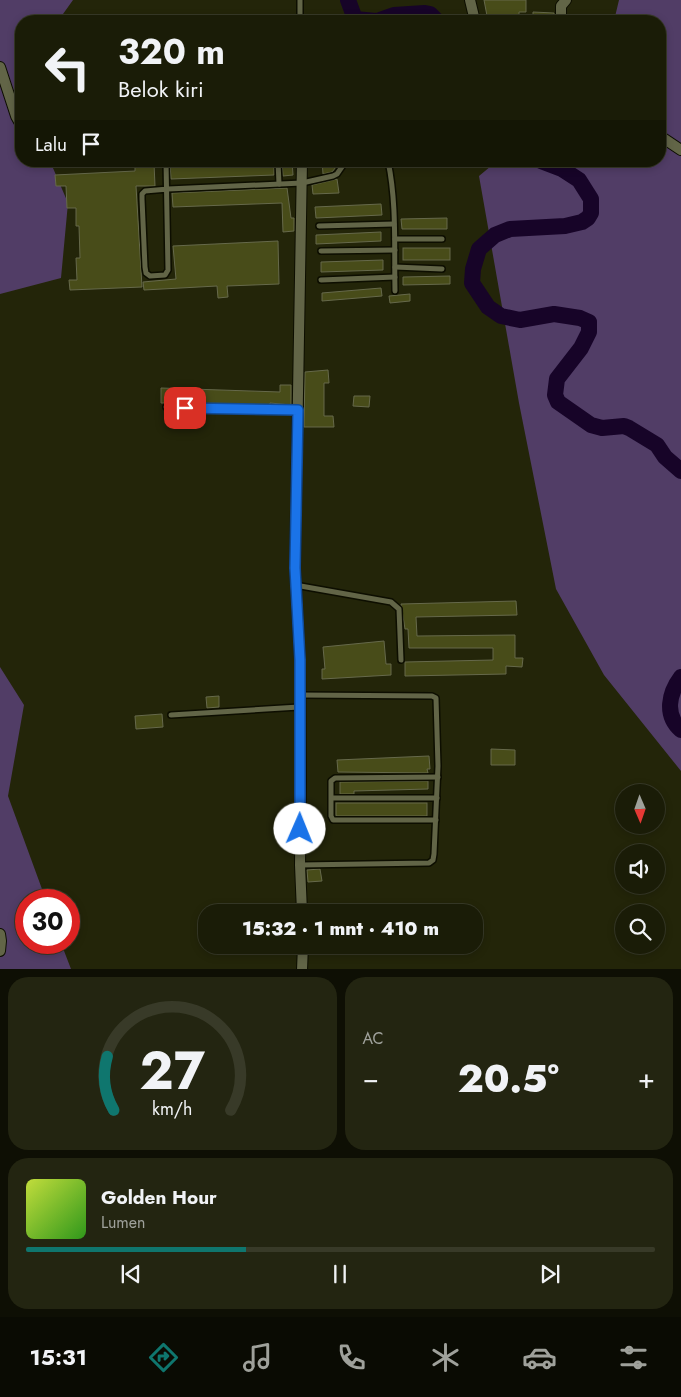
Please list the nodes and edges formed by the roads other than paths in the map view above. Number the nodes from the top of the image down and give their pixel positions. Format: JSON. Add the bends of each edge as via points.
{"nodes":[{"id":1,"x":300,"y":0,"type":"edge"},
{"id":2,"x":470,"y":0,"type":"edge"},
{"id":3,"x":566,"y":0,"type":"edge"},
{"id":4,"x":300,"y":15,"type":"edge"},
{"id":5,"x":474,"y":15,"type":"edge"},
{"id":6,"x":560,"y":15,"type":"edge"},
{"id":7,"x":0,"y":67,"type":"edge"},
{"id":8,"x":15,"y":113,"type":"edge"},
{"id":9,"x":666,"y":140,"type":"edge"},
{"id":10,"x":681,"y":150,"type":"edge"},
{"id":11,"x":166,"y":167,"type":"edge"},
{"id":12,"x":278,"y":167,"type":"edge"},
{"id":13,"x":302,"y":167,"type":"edge"},
{"id":14,"x":342,"y":167,"type":"edge"},
{"id":15,"x":389,"y":167,"type":"edge"},
{"id":16,"x":302,"y":183,"type":"junction"},
{"id":17,"x":278,"y":184,"type":"junction"},
{"id":18,"x":168,"y":188,"type":"junction"},
{"id":19,"x":394,"y":224,"type":"junction"},
{"id":20,"x":319,"y":226,"type":"dead end"},
{"id":21,"x":394,"y":239,"type":"junction"},
{"id":22,"x":442,"y":239,"type":"dead end"},
{"id":23,"x":395,"y":250,"type":"junction"},
{"id":24,"x":321,"y":251,"type":"dead end"},
{"id":25,"x":395,"y":267,"type":"junction"},
{"id":26,"x":442,"y":269,"type":"dead end"},
{"id":27,"x":395,"y":277,"type":"junction"},
{"id":28,"x":321,"y":280,"type":"dead end"},
{"id":29,"x":395,"y":291,"type":"dead end"},
{"id":30,"x":166,"y":408,"type":"dead end"},
{"id":31,"x":298,"y":410,"type":"junction"},
{"id":32,"x":295,"y":585,"type":"junction"},
{"id":33,"x":401,"y":660,"type":"dead end"},
{"id":34,"x":300,"y":695,"type":"junction"},
{"id":35,"x":299,"y":707,"type":"junction"},
{"id":36,"x":171,"y":715,"type":"dead end"},
{"id":37,"x":438,"y":776,"type":"junction"},
{"id":38,"x":332,"y":798,"type":"junction"},
{"id":39,"x":437,"y":798,"type":"junction"},
{"id":40,"x":436,"y":820,"type":"junction"},
{"id":41,"x":300,"y":865,"type":"junction"},
{"id":42,"x":302,"y":904,"type":"edge"},
{"id":43,"x":0,"y":934,"type":"edge"},
{"id":44,"x":0,"y":951,"type":"edge"},
{"id":45,"x":303,"y":954,"type":"edge"},
{"id":46,"x":302,"y":969,"type":"edge"}],
"edges":[{"from":1,"to":4,"type":"lane"},
{"from":2,"to":5,"type":"street"},
{"from":3,"to":6,"type":"street","via":[[561,6]]},
{"from":7,"to":8,"type":"street"},
{"from":9,"to":10,"type":"street"},
{"from":11,"to":18,"type":"lane"},
{"from":12,"to":17,"type":"lane"},
{"from":13,"to":16,"type":"street"},
{"from":14,"to":16,"type":"lane","via":[[333,176]]},
{"from":15,"to":19,"type":"lane"},
{"from":16,"to":17,"type":"lane"},
{"from":16,"to":31,"type":"street"},
{"from":17,"to":18,"type":"lane"},
{"from":18,"to":18,"type":"lane","via":[[142,194],[145,268],[150,276],[165,275],[168,270]]},
{"from":19,"to":20,"type":"lane"},
{"from":19,"to":21,"type":"lane"},
{"from":21,"to":22,"type":"lane"},
{"from":21,"to":23,"type":"lane"},
{"from":23,"to":24,"type":"lane"},
{"from":23,"to":25,"type":"lane"},
{"from":25,"to":26,"type":"lane"},
{"from":25,"to":27,"type":"lane"},
{"from":27,"to":28,"type":"lane"},
{"from":27,"to":29,"type":"lane"},
{"from":30,"to":31,"type":"lane"},
{"from":31,"to":32,"type":"street"},
{"from":32,"to":33,"type":"lane","via":[[396,605],[399,609]]},
{"from":32,"to":34,"type":"street"},
{"from":34,"to":35,"type":"street"},
{"from":34,"to":37,"type":"lane","via":[[436,698]]},
{"from":35,"to":36,"type":"lane"},
{"from":35,"to":41,"type":"street"},
{"from":37,"to":38,"type":"lane","via":[[335,778],[332,781]]},
{"from":37,"to":39,"type":"lane"},
{"from":38,"to":39,"type":"lane"},
{"from":38,"to":40,"type":"lane","via":[[333,820]]},
{"from":39,"to":40,"type":"lane"},
{"from":40,"to":41,"type":"lane","via":[[434,854],[429,863]]},
{"from":41,"to":42,"type":"street"},
{"from":43,"to":44,"type":"street"},
{"from":45,"to":46,"type":"street"}]}
